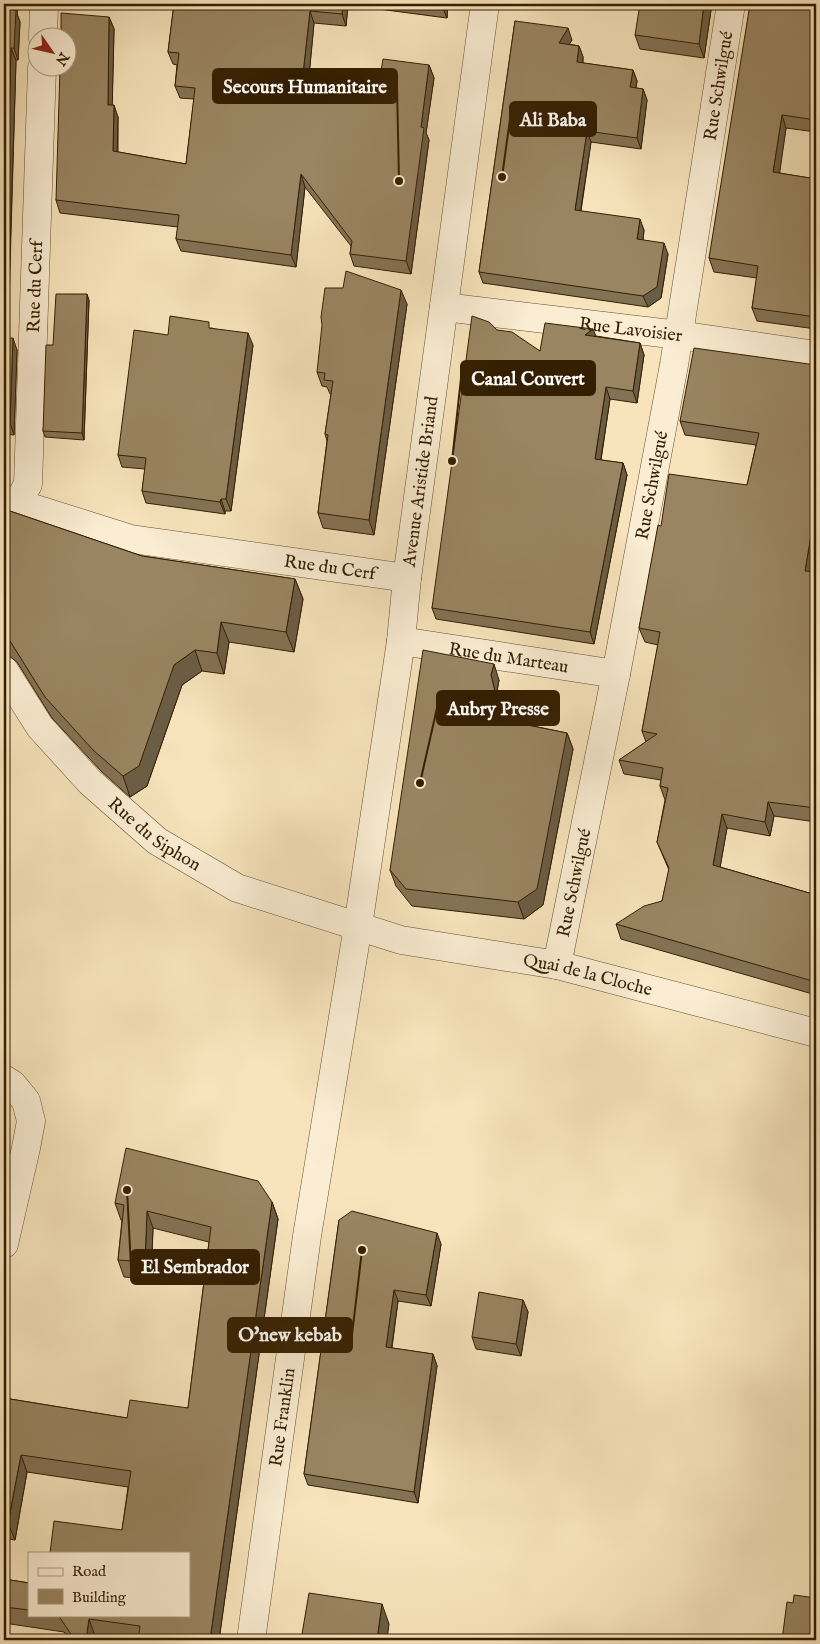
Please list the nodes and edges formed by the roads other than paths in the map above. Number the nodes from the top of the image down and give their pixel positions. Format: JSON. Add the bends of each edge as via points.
{"nodes":[{"id":1,"x":44,"y":4,"type":"edge"},
{"id":2,"x":485,"y":4,"type":"edge"},
{"id":3,"x":730,"y":4,"type":"edge"},
{"id":4,"x":43,"y":28,"type":"edge"},
{"id":5,"x":42,"y":78,"type":"edge"},
{"id":6,"x":444,"y":307,"type":"junction"},
{"id":7,"x":679,"y":335,"type":"junction"},
{"id":8,"x":816,"y":356,"type":"edge"},
{"id":9,"x":11,"y":501,"type":"edge"},
{"id":10,"x":407,"y":578,"type":"junction"},
{"id":11,"x":400,"y":641,"type":"junction"},
{"id":12,"x":4,"y":670,"type":"edge"},
{"id":13,"x":616,"y":674,"type":"junction"},
{"id":14,"x":358,"y":926,"type":"junction"},
{"id":15,"x":558,"y":965,"type":"junction"},
{"id":16,"x":816,"y":1033,"type":"edge"},
{"id":17,"x":4,"y":1079,"type":"edge"},
{"id":18,"x":324,"y":1138,"type":"joint"},
{"id":19,"x":4,"y":1244,"type":"edge"},
{"id":20,"x":251,"y":1640,"type":"edge"}],
"edges":[{"from":1,"to":4,"type":"street"},
{"from":2,"to":6,"type":"street","name":"Avenue Aristide Briand"},
{"from":3,"to":7,"type":"street","name":"Rue Schwilgué"},
{"from":5,"to":9,"type":"street","name":"Rue du Cerf","via":[[28,484]]},
{"from":6,"to":7,"type":"street","name":"Rue Lavoisier"},
{"from":6,"to":10,"type":"street","name":"Avenue Aristide Briand"},
{"from":7,"to":8,"type":"street","name":"Rue Lavoisier"},
{"from":7,"to":13,"type":"street","name":"Rue Schwilgué"},
{"from":9,"to":10,"type":"street","name":"Rue du Cerf","via":[[131,539]]},
{"from":10,"to":11,"type":"street","name":"Avenue Aristide Briand"},
{"from":11,"to":13,"type":"street","name":"Rue du Marteau"},
{"from":11,"to":14,"type":"street","name":"Avenue Aristide Briand"},
{"from":12,"to":14,"type":"street","name":"Rue du Siphon","via":[[40,727],[71,762],[157,841],[237,888]]},
{"from":13,"to":15,"type":"street","name":"Rue Schwilgué"},
{"from":14,"to":15,"type":"street","name":"Quai de la Cloche","via":[[401,940]]},
{"from":14,"to":18,"type":"street","name":"Avenue Aristide Briand"},
{"from":15,"to":16,"type":"street","name":"Quai de la Cloche"},
{"from":17,"to":19,"type":"street","via":[[26,1101],[31,1121]]},
{"from":18,"to":20,"type":"street","name":"Rue Franklin","via":[[305,1246]]}]}
